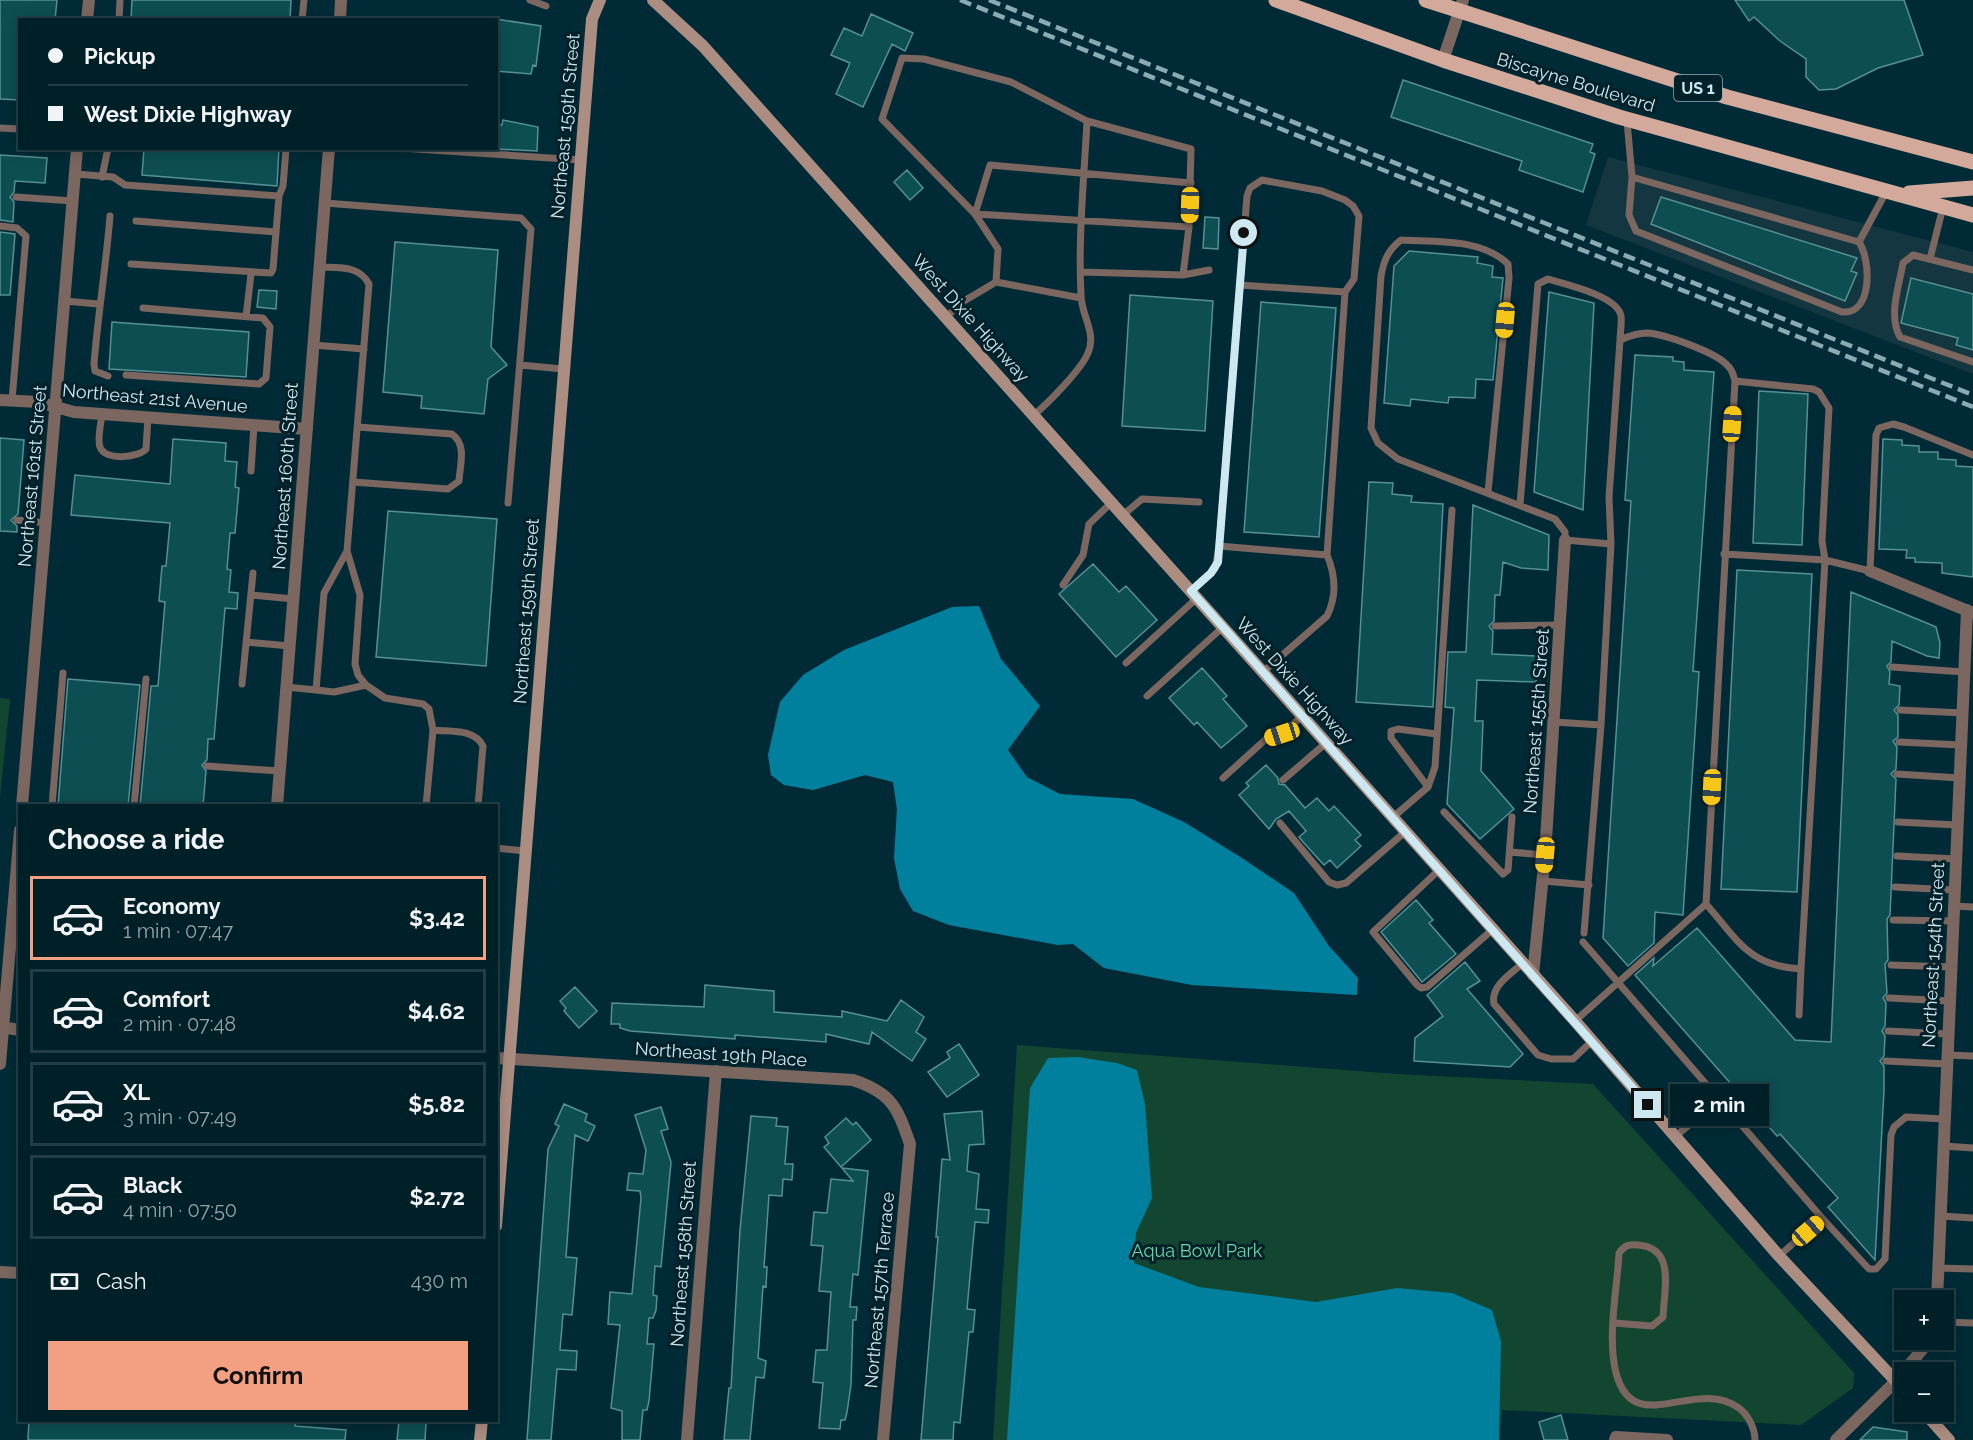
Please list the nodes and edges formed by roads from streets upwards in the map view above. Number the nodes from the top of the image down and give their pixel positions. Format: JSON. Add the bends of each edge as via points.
{"nodes":[{"id":1,"x":89,"y":0,"type":"edge"},
{"id":2,"x":341,"y":0,"type":"edge"},
{"id":3,"x":600,"y":0,"type":"edge"},
{"id":4,"x":653,"y":0,"type":"edge"},
{"id":5,"x":1276,"y":0,"type":"edge"},
{"id":6,"x":1426,"y":0,"type":"edge"},
{"id":7,"x":1461,"y":6,"type":"edge"},
{"id":8,"x":87,"y":18,"type":"edge"},
{"id":9,"x":340,"y":18,"type":"edge"},
{"id":10,"x":1443,"y":60,"type":"junction"},
{"id":11,"x":78,"y":150,"type":"edge"},
{"id":12,"x":329,"y":150,"type":"edge"},
{"id":13,"x":1973,"y":162,"type":"edge"},
{"id":14,"x":1973,"y":188,"type":"edge"},
{"id":15,"x":1890,"y":193,"type":"junction"},
{"id":16,"x":1973,"y":215,"type":"edge"},
{"id":17,"x":6,"y":400,"type":"edge"},
{"id":18,"x":56,"y":409,"type":"junction"},
{"id":19,"x":307,"y":429,"type":"junction"},
{"id":20,"x":1565,"y":540,"type":"road end"},
{"id":21,"x":1870,"y":571,"type":"road end"},
{"id":22,"x":1970,"y":612,"type":"edge"},
{"id":23,"x":22,"y":804,"type":"edge"},
{"id":24,"x":277,"y":804,"type":"edge"},
{"id":25,"x":18,"y":864,"type":"edge"},
{"id":26,"x":17,"y":881,"type":"edge"},
{"id":27,"x":1533,"y":975,"type":"junction"},
{"id":28,"x":1,"y":1028,"type":"edge"},
{"id":29,"x":18,"y":1030,"type":"edge"},
{"id":30,"x":502,"y":1059,"type":"edge"},
{"id":31,"x":0,"y":1064,"type":"edge"},
{"id":32,"x":716,"y":1071,"type":"junction"},
{"id":33,"x":910,"y":1144,"type":"joint"},
{"id":34,"x":498,"y":1170,"type":"edge"},
{"id":35,"x":0,"y":1272,"type":"edge"},
{"id":36,"x":18,"y":1273,"type":"edge"},
{"id":37,"x":1938,"y":1290,"type":"edge"},
{"id":38,"x":1922,"y":1350,"type":"edge"},
{"id":39,"x":1912,"y":1362,"type":"edge"},
{"id":40,"x":1894,"y":1379,"type":"edge"},
{"id":41,"x":1894,"y":1383,"type":"edge"},
{"id":42,"x":482,"y":1422,"type":"edge"},
{"id":43,"x":1932,"y":1422,"type":"edge"},
{"id":44,"x":1615,"y":1439,"type":"edge"},
{"id":45,"x":480,"y":1440,"type":"edge"},
{"id":46,"x":687,"y":1440,"type":"edge"},
{"id":47,"x":883,"y":1440,"type":"edge"},
{"id":48,"x":1667,"y":1440,"type":"edge"},
{"id":49,"x":1836,"y":1440,"type":"edge"},
{"id":50,"x":1949,"y":1440,"type":"edge"}],
"edges":[{"from":1,"to":8,"type":"street"},
{"from":2,"to":9,"type":"street"},
{"from":3,"to":30,"type":"main road","name":"Northeast 159th Street","via":[[592,19],[525,851]]},
{"from":4,"to":27,"type":"main road","name":"West Dixie Highway","via":[[703,46]]},
{"from":5,"to":10,"type":"main road","name":"Biscayne Boulevard"},
{"from":6,"to":7,"type":"main road","name":"Biscayne Boulevard","number":"US 1"},
{"from":7,"to":10,"type":"street"},
{"from":7,"to":13,"type":"main road","name":"Biscayne Boulevard","number":"US 1","via":[[1727,97]]},
{"from":10,"to":15,"type":"main road","name":"Biscayne Boulevard","via":[[1627,120]]},
{"from":11,"to":18,"type":"street","name":"Northeast 161st Street"},
{"from":12,"to":19,"type":"street","name":"Northeast 160th Street"},
{"from":14,"to":15,"type":"main road"},
{"from":15,"to":16,"type":"main road","name":"Biscayne Boulevard"},
{"from":17,"to":18,"type":"street","name":"Northeast 21st Avenue","via":[[38,402]]},
{"from":18,"to":19,"type":"street","name":"Northeast 21st Avenue"},
{"from":18,"to":23,"type":"street","name":"Northeast 161st Street"},
{"from":19,"to":24,"type":"street","name":"Northeast 160th Street"},
{"from":20,"to":27,"type":"street","name":"Northeast 155th Street","via":[[1545,855]]},
{"from":21,"to":22,"type":"street"},
{"from":22,"to":37,"type":"street","name":"Northeast 154th Street","via":[[1964,672]]},
{"from":25,"to":26,"type":"street"},
{"from":26,"to":28,"type":"street"},
{"from":27,"to":40,"type":"main road","name":"West Dixie Highway","via":[[1779,1256]]},
{"from":28,"to":29,"type":"street"},
{"from":28,"to":31,"type":"street"},
{"from":30,"to":32,"type":"street","name":"Northeast 19th Place"},
{"from":30,"to":34,"type":"main road","name":"Northeast 159th Street"},
{"from":32,"to":33,"type":"street","name":"Northeast 19th Place","via":[[853,1080],[876,1088],[895,1105]]},
{"from":32,"to":46,"type":"street","name":"Northeast 158th Street"},
{"from":33,"to":47,"type":"street","name":"Northeast 157th Terrace"},
{"from":35,"to":36,"type":"street"},
{"from":38,"to":39,"type":"street"},
{"from":41,"to":49,"type":"street"},
{"from":42,"to":45,"type":"main road"},
{"from":43,"to":50,"type":"main road"},
{"from":44,"to":48,"type":"street"}]}
